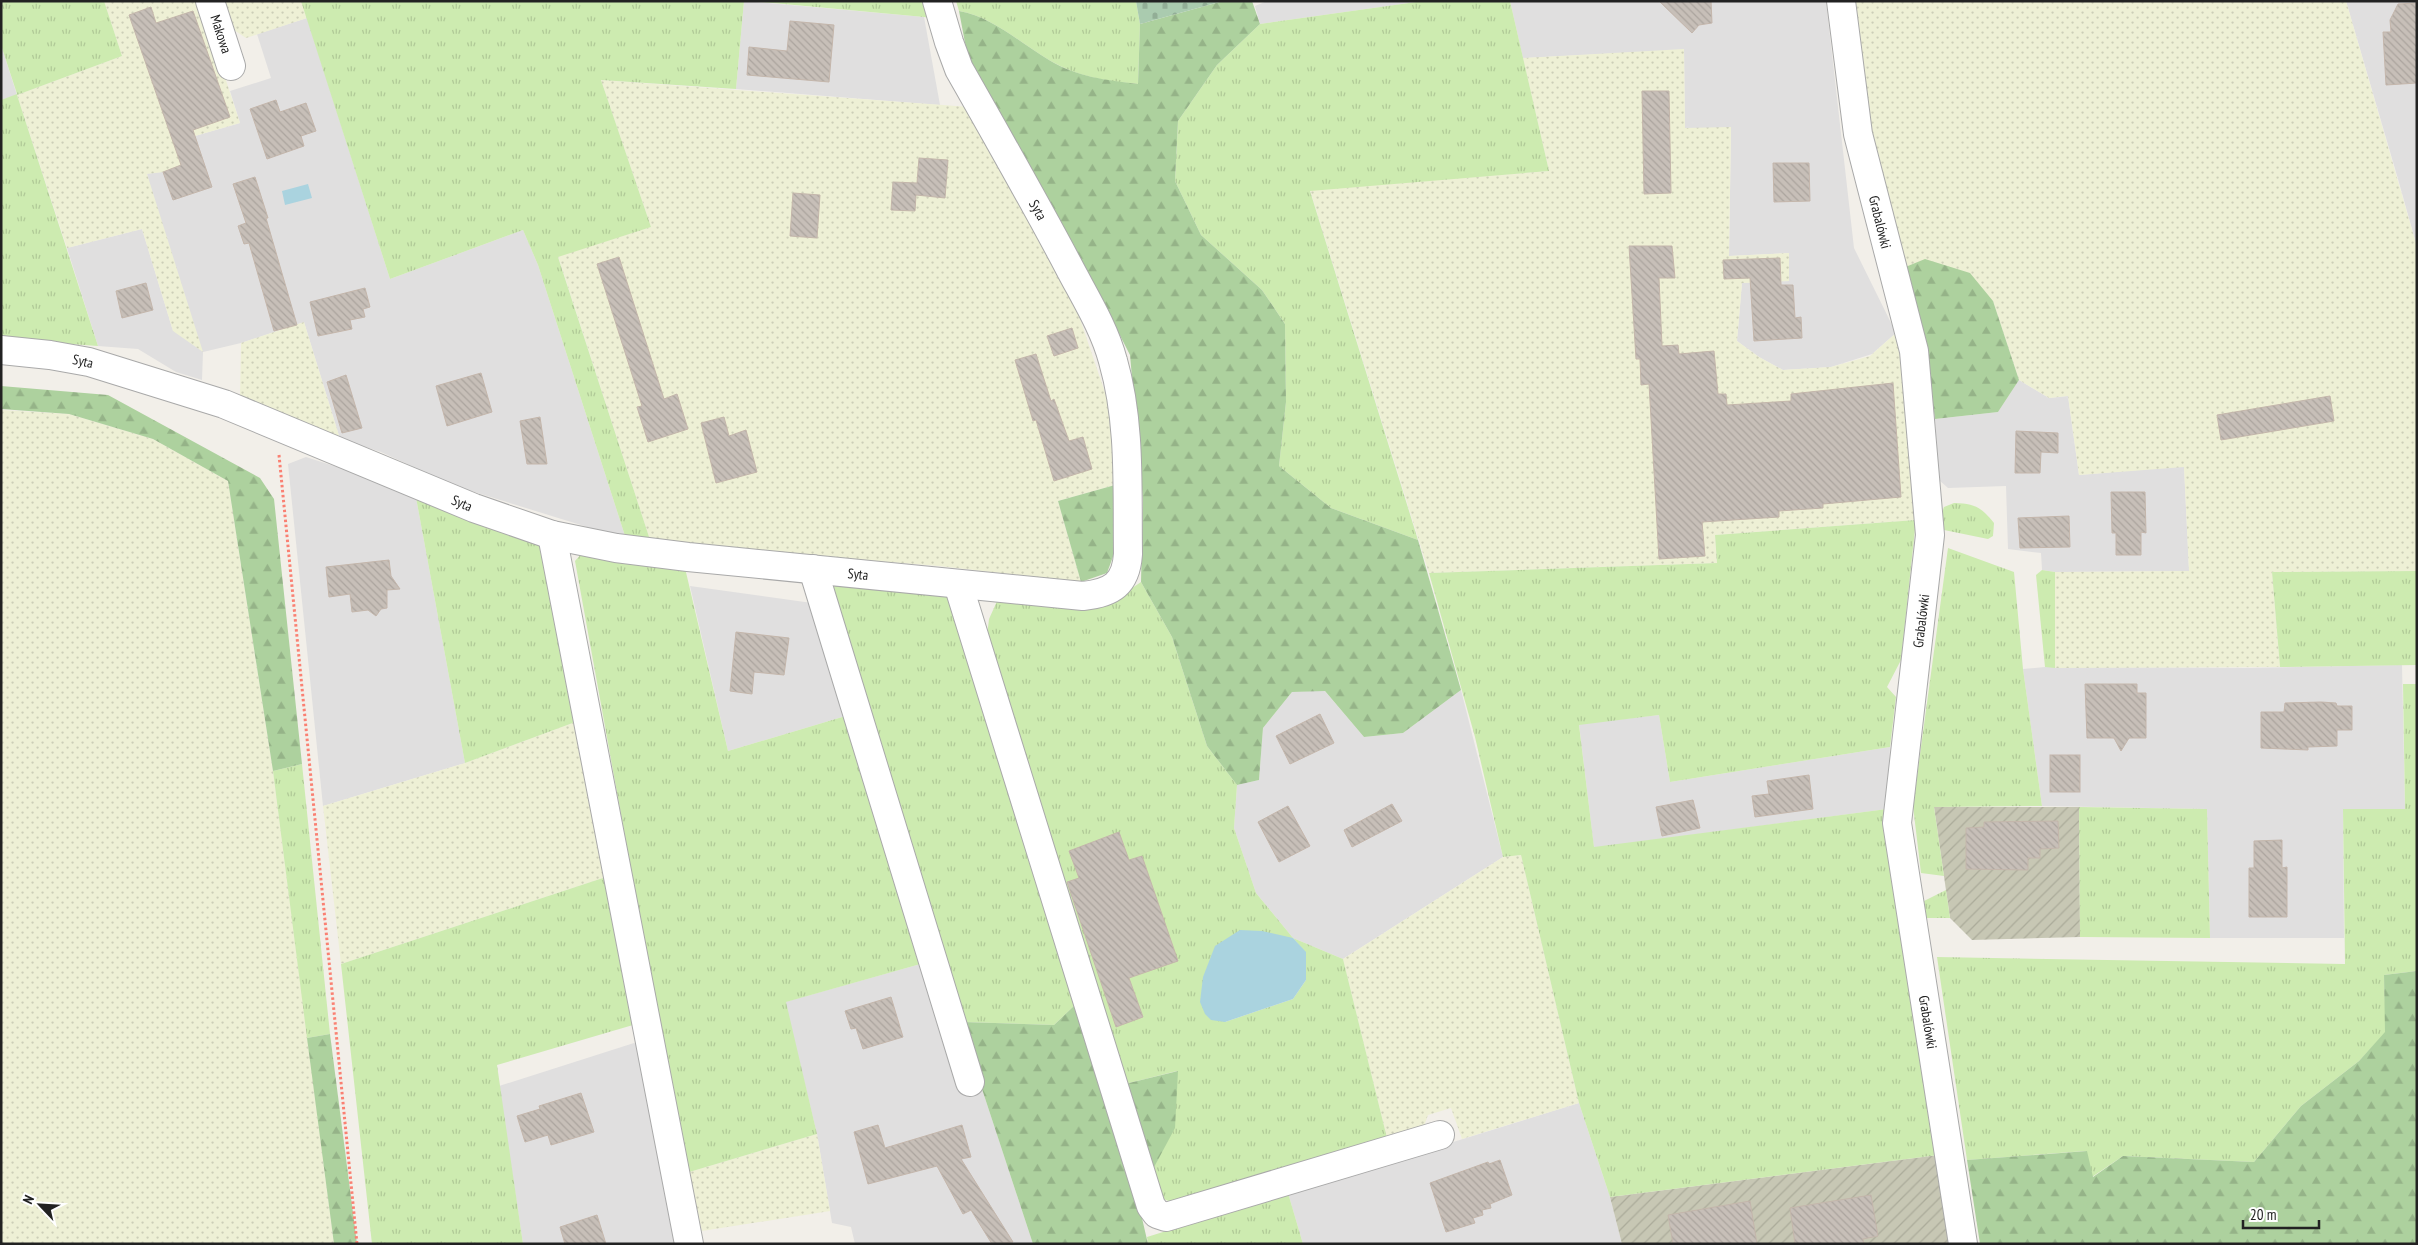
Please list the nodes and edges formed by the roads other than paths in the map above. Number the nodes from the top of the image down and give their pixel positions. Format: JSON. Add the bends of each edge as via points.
{"nodes":[{"id":1,"x":210,"y":1,"type":"edge"},
{"id":2,"x":938,"y":1,"type":"edge"},
{"id":3,"x":1842,"y":1,"type":"edge"},
{"id":4,"x":231,"y":66,"type":"dead end"},
{"id":5,"x":1,"y":350,"type":"edge"},
{"id":6,"x":552,"y":535,"type":"junction"},
{"id":7,"x":813,"y":569,"type":"junction"},
{"id":8,"x":958,"y":584,"type":"junction"},
{"id":9,"x":970,"y":1082,"type":"dead end"},
{"id":10,"x":1440,"y":1134,"type":"dead end"},
{"id":11,"x":689,"y":1244,"type":"edge"},
{"id":12,"x":1963,"y":1244,"type":"edge"}],
"edges":[{"from":1,"to":4,"type":"street","name":"Makowa"},
{"from":2,"to":8,"type":"street","name":"Syta","via":[[959,69],[1104,334],[1122,398],[1125,433],[1128,554],[1127,568],[1120,582],[1111,590],[1083,596]]},
{"from":3,"to":12,"type":"street","name":"Grabalówki","via":[[1858,134],[1915,361],[1930,535],[1897,823]]},
{"from":5,"to":6,"type":"street","name":"Syta","via":[[50,355],[128,372],[224,404],[474,508]]},
{"from":6,"to":7,"type":"street","name":"Syta","via":[[616,548]]},
{"from":6,"to":11,"type":"street"},
{"from":7,"to":8,"type":"street","name":"Syta"},
{"from":7,"to":9,"type":"street"},
{"from":8,"to":10,"type":"street","via":[[1151,1206],[1157,1214],[1166,1217]]}]}
